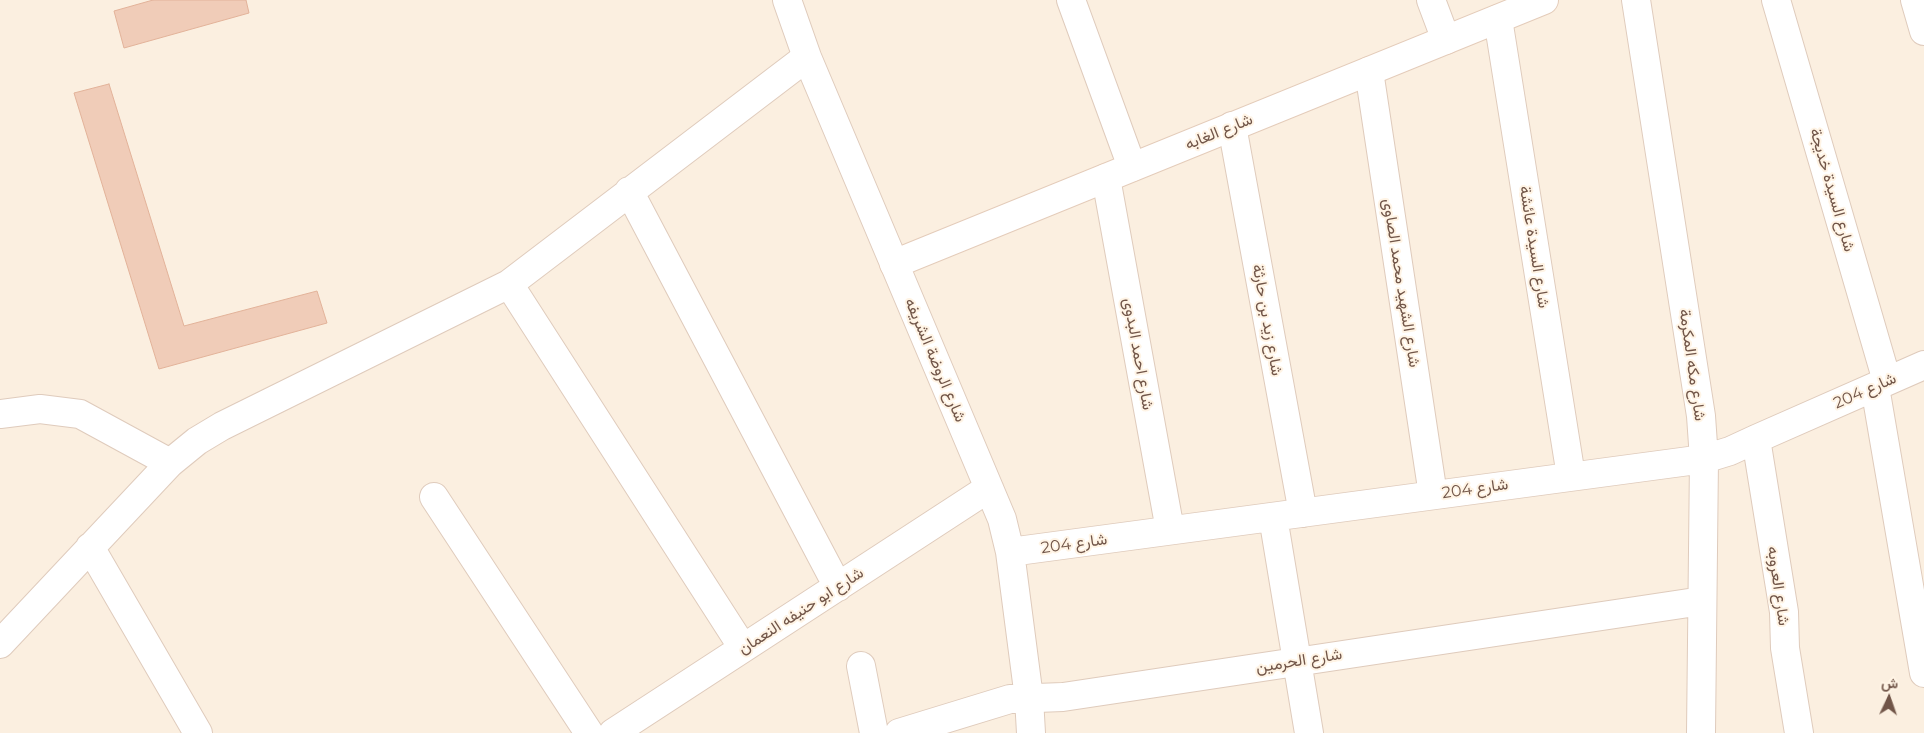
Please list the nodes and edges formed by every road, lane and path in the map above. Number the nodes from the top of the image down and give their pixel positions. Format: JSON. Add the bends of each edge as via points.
{"nodes":[{"id":1,"x":787,"y":0,"type":"edge"},
{"id":2,"x":1071,"y":0,"type":"edge"},
{"id":3,"x":1431,"y":0,"type":"edge"},
{"id":4,"x":1544,"y":0,"type":"edge"},
{"id":5,"x":1636,"y":0,"type":"edge"},
{"id":6,"x":1776,"y":0,"type":"edge"},
{"id":7,"x":1915,"y":0,"type":"edge"},
{"id":8,"x":1498,"y":19,"type":"junction"},
{"id":9,"x":1924,"y":31,"type":"edge"},
{"id":10,"x":1446,"y":40,"type":"junction"},
{"id":11,"x":807,"y":57,"type":"junction"},
{"id":12,"x":1369,"y":71,"type":"junction"},
{"id":13,"x":1232,"y":126,"type":"junction"},
{"id":14,"x":1132,"y":167,"type":"junction"},
{"id":15,"x":1106,"y":178,"type":"junction"},
{"id":16,"x":629,"y":191,"type":"junction"},
{"id":17,"x":894,"y":264,"type":"junction"},
{"id":18,"x":509,"y":284,"type":"junction"},
{"id":19,"x":1924,"y":365,"type":"edge"},
{"id":20,"x":1881,"y":384,"type":"junction"},
{"id":21,"x":0,"y":414,"type":"edge"},
{"id":22,"x":1756,"y":439,"type":"junction"},
{"id":23,"x":1704,"y":459,"type":"junction"},
{"id":24,"x":170,"y":463,"type":"junction"},
{"id":25,"x":1571,"y":476,"type":"junction"},
{"id":26,"x":989,"y":488,"type":"junction"},
{"id":27,"x":1433,"y":495,"type":"junction"},
{"id":28,"x":434,"y":498,"type":"dead end"},
{"id":29,"x":1303,"y":513,"type":"junction"},
{"id":30,"x":1273,"y":517,"type":"junction"},
{"id":31,"x":1170,"y":530,"type":"junction"},
{"id":32,"x":90,"y":547,"type":"junction"},
{"id":33,"x":1010,"y":552,"type":"junction"},
{"id":34,"x":838,"y":587,"type":"junction"},
{"id":35,"x":1702,"y":601,"type":"junction"},
{"id":36,"x":0,"y":644,"type":"edge"},
{"id":37,"x":743,"y":648,"type":"junction"},
{"id":38,"x":1296,"y":661,"type":"junction"},
{"id":39,"x":861,"y":666,"type":"dead end"},
{"id":40,"x":1924,"y":673,"type":"edge"},
{"id":41,"x":1029,"y":698,"type":"junction"},
{"id":42,"x":198,"y":733,"type":"edge"},
{"id":43,"x":590,"y":733,"type":"edge"},
{"id":44,"x":613,"y":733,"type":"edge"},
{"id":45,"x":874,"y":733,"type":"edge"},
{"id":46,"x":899,"y":733,"type":"edge"},
{"id":47,"x":1031,"y":733,"type":"edge"},
{"id":48,"x":1309,"y":733,"type":"edge"},
{"id":49,"x":1700,"y":733,"type":"edge"},
{"id":50,"x":1799,"y":733,"type":"edge"}],
"edges":[{"from":1,"to":11,"type":"street","name":"شارع الروضة الشريفه"},
{"from":2,"to":14,"type":"street"},
{"from":3,"to":10,"type":"street"},
{"from":4,"to":8,"type":"street","name":"شارع الغابه"},
{"from":5,"to":23,"type":"street","name":"شارع مكه المكرمة","via":[[1701,416]]},
{"from":6,"to":20,"type":"street","name":"شارع السيدة خديجة"},
{"from":7,"to":9,"type":"street"},
{"from":8,"to":10,"type":"street","name":"شارع الغابه"},
{"from":8,"to":25,"type":"street","name":"شارع السيدة عائشة"},
{"from":10,"to":12,"type":"street","name":"شارع الغابه"},
{"from":11,"to":16,"type":"street"},
{"from":11,"to":17,"type":"street","name":"شارع الروضة الشريفه"},
{"from":12,"to":13,"type":"street","name":"شارع الغابه"},
{"from":12,"to":27,"type":"street","name":"شارع الشهيد محمد الصاوى"},
{"from":13,"to":14,"type":"street","name":"شارع الغابه"},
{"from":13,"to":29,"type":"street","name":"شارع زيد بن حارثة"},
{"from":14,"to":15,"type":"street","name":"شارع الغابه"},
{"from":15,"to":17,"type":"street","name":"شارع الغابه"},
{"from":15,"to":31,"type":"street","name":"شارع احمد البدوى"},
{"from":16,"to":18,"type":"street"},
{"from":16,"to":34,"type":"street"},
{"from":17,"to":26,"type":"street","name":"شارع الروضة الشريفه"},
{"from":18,"to":24,"type":"street","via":[[222,426]]},
{"from":18,"to":37,"type":"street"},
{"from":19,"to":20,"type":"street","name":"شارع 204"},
{"from":20,"to":22,"type":"street","name":"شارع 204"},
{"from":20,"to":40,"type":"street","name":"شارع السيدة خديجة"},
{"from":21,"to":24,"type":"street","via":[[40,409],[80,414]]},
{"from":22,"to":23,"type":"street","name":"شارع 204"},
{"from":22,"to":50,"type":"street","name":"شارع العروبه","via":[[1784,612],[1785,648]]},
{"from":23,"to":25,"type":"street","name":"شارع 204"},
{"from":23,"to":35,"type":"street","name":"شارع مكه المكرمة"},
{"from":24,"to":32,"type":"street"},
{"from":25,"to":27,"type":"street","name":"شارع 204"},
{"from":26,"to":33,"type":"street","name":"شارع الروضة الشريفه","via":[[1002,519]]},
{"from":26,"to":34,"type":"street","name":"شارع ابو حنيفه النعمان"},
{"from":27,"to":29,"type":"street","name":"شارع 204"},
{"from":28,"to":43,"type":"street"},
{"from":29,"to":30,"type":"street","name":"شارع 204"},
{"from":30,"to":31,"type":"street","name":"شارع 204"},
{"from":30,"to":38,"type":"street"},
{"from":31,"to":33,"type":"street","name":"شارع 204"},
{"from":32,"to":36,"type":"street"},
{"from":32,"to":42,"type":"street"},
{"from":33,"to":41,"type":"street","name":"شارع الروضة الشريفه"},
{"from":34,"to":37,"type":"street","name":"شارع ابو حنيفه النعمان"},
{"from":35,"to":38,"type":"street","name":"شارع الحرمين"},
{"from":35,"to":49,"type":"street","name":"شارع مكه المكرمة"},
{"from":37,"to":44,"type":"street","name":"شارع ابو حنيفه النعمان"},
{"from":38,"to":41,"type":"street","name":"شارع الحرمين","via":[[1064,697]]},
{"from":38,"to":48,"type":"street"},
{"from":39,"to":45,"type":"street"},
{"from":41,"to":46,"type":"street","name":"شارع الحرمين","via":[[1010,699]]},
{"from":41,"to":47,"type":"street","name":"شارع الروضة الشريفه"}]}
